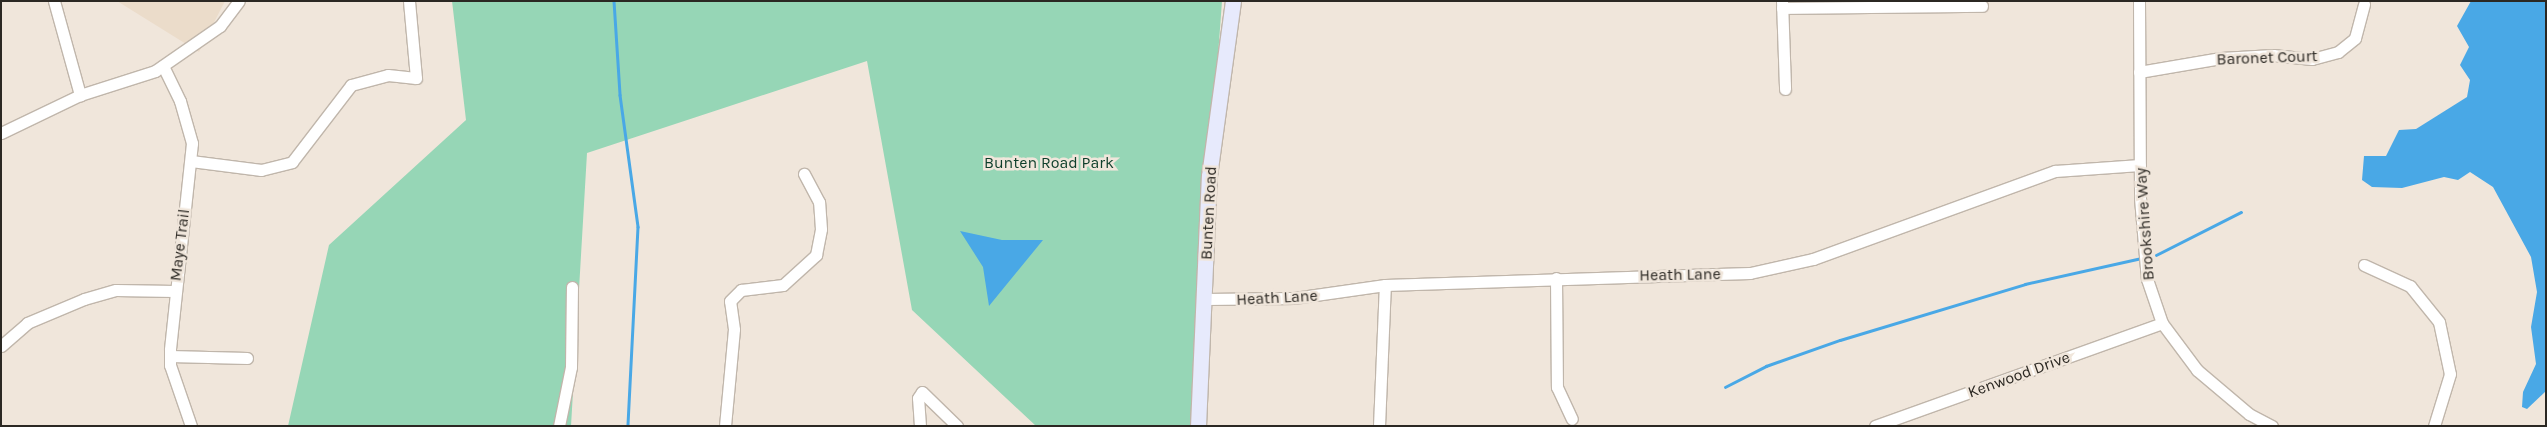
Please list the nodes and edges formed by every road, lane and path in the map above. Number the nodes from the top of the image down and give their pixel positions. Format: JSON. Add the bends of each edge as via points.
{"nodes":[{"id":1,"x":54,"y":1,"type":"edge"},
{"id":2,"x":239,"y":1,"type":"edge"},
{"id":3,"x":409,"y":1,"type":"edge"},
{"id":4,"x":1233,"y":1,"type":"edge"},
{"id":5,"x":2139,"y":1,"type":"edge"},
{"id":6,"x":1782,"y":4,"type":"edge"},
{"id":7,"x":2364,"y":4,"type":"dead end"},
{"id":8,"x":1982,"y":6,"type":"dead end"},
{"id":9,"x":163,"y":66,"type":"junction"},
{"id":10,"x":2139,"y":72,"type":"junction"},
{"id":11,"x":1785,"y":89,"type":"dead end"},
{"id":12,"x":80,"y":95,"type":"junction"},
{"id":13,"x":1,"y":133,"type":"edge"},
{"id":14,"x":191,"y":161,"type":"junction"},
{"id":15,"x":2140,"y":165,"type":"junction"},
{"id":16,"x":804,"y":174,"type":"dead end"},
{"id":17,"x":2364,"y":265,"type":"dead end"},
{"id":18,"x":1556,"y":278,"type":"junction"},
{"id":19,"x":1385,"y":285,"type":"junction"},
{"id":20,"x":572,"y":287,"type":"dead end"},
{"id":21,"x":174,"y":291,"type":"junction"},
{"id":22,"x":1205,"y":299,"type":"junction"},
{"id":23,"x":2162,"y":323,"type":"junction"},
{"id":24,"x":1,"y":346,"type":"edge"},
{"id":25,"x":170,"y":356,"type":"junction"},
{"id":26,"x":248,"y":358,"type":"dead end"},
{"id":27,"x":2249,"y":414,"type":"junction"},
{"id":28,"x":1572,"y":419,"type":"dead end"},
{"id":29,"x":191,"y":426,"type":"edge"},
{"id":30,"x":559,"y":426,"type":"edge"},
{"id":31,"x":725,"y":426,"type":"edge"},
{"id":32,"x":920,"y":426,"type":"edge"},
{"id":33,"x":957,"y":426,"type":"edge"},
{"id":34,"x":1198,"y":426,"type":"edge"},
{"id":35,"x":1379,"y":426,"type":"edge"},
{"id":36,"x":1875,"y":426,"type":"edge"},
{"id":37,"x":2244,"y":426,"type":"edge"},
{"id":38,"x":2272,"y":426,"type":"edge"},
{"id":39,"x":2434,"y":426,"type":"edge"}],
"edges":[{"from":1,"to":12,"type":"street"},
{"from":2,"to":9,"type":"street","via":[[220,26]]},
{"from":3,"to":14,"type":"street","via":[[416,78],[388,75],[351,85],[292,162],[261,170]]},
{"from":4,"to":22,"type":"street","name":"Bunten Road","via":[[1209,176]]},
{"from":5,"to":10,"type":"street","name":"Brookshire Way"},
{"from":6,"to":8,"type":"street"},
{"from":6,"to":11,"type":"street"},
{"from":7,"to":10,"type":"street","name":"Baronet Court","via":[[2355,38],[2338,52],[2312,59],[2273,55],[2221,58]]},
{"from":9,"to":12,"type":"street"},
{"from":9,"to":14,"type":"street","name":"Maye Trail","via":[[187,121]]},
{"from":10,"to":15,"type":"street","name":"Brookshire Way"},
{"from":12,"to":13,"type":"street"},
{"from":14,"to":21,"type":"street","name":"Maye Trail"},
{"from":15,"to":18,"type":"street","name":"Heath Lane","via":[[2055,171],[1813,259],[1750,274]]},
{"from":15,"to":23,"type":"street","name":"Brookshire Way","via":[[2147,279]]},
{"from":16,"to":31,"type":"street","via":[[819,202],[821,229],[816,255],[783,285],[741,290],[730,301],[734,329]]},
{"from":17,"to":39,"type":"street","via":[[2410,286],[2439,322],[2450,374]]},
{"from":18,"to":19,"type":"street","name":"Heath Lane"},
{"from":18,"to":28,"type":"street","via":[[1557,387]]},
{"from":19,"to":22,"type":"street","name":"Heath Lane","via":[[1294,298]]},
{"from":19,"to":35,"type":"street"},
{"from":20,"to":30,"type":"street","via":[[571,367]]},
{"from":21,"to":24,"type":"street","via":[[116,290],[84,299],[28,324]]},
{"from":21,"to":25,"type":"street","name":"Maye Trail"},
{"from":22,"to":34,"type":"street","name":"Bunten Road"},
{"from":23,"to":27,"type":"street","name":"Brookshire Way","via":[[2197,370]]},
{"from":23,"to":36,"type":"street","name":"Kenwood Drive"},
{"from":25,"to":26,"type":"street"},
{"from":25,"to":29,"type":"street","name":"Maye Trail"},
{"from":27,"to":37,"type":"street"},
{"from":27,"to":38,"type":"street","name":"Brookshire Way"},
{"from":32,"to":33,"type":"street","via":[[918,398],[922,392]]}]}
